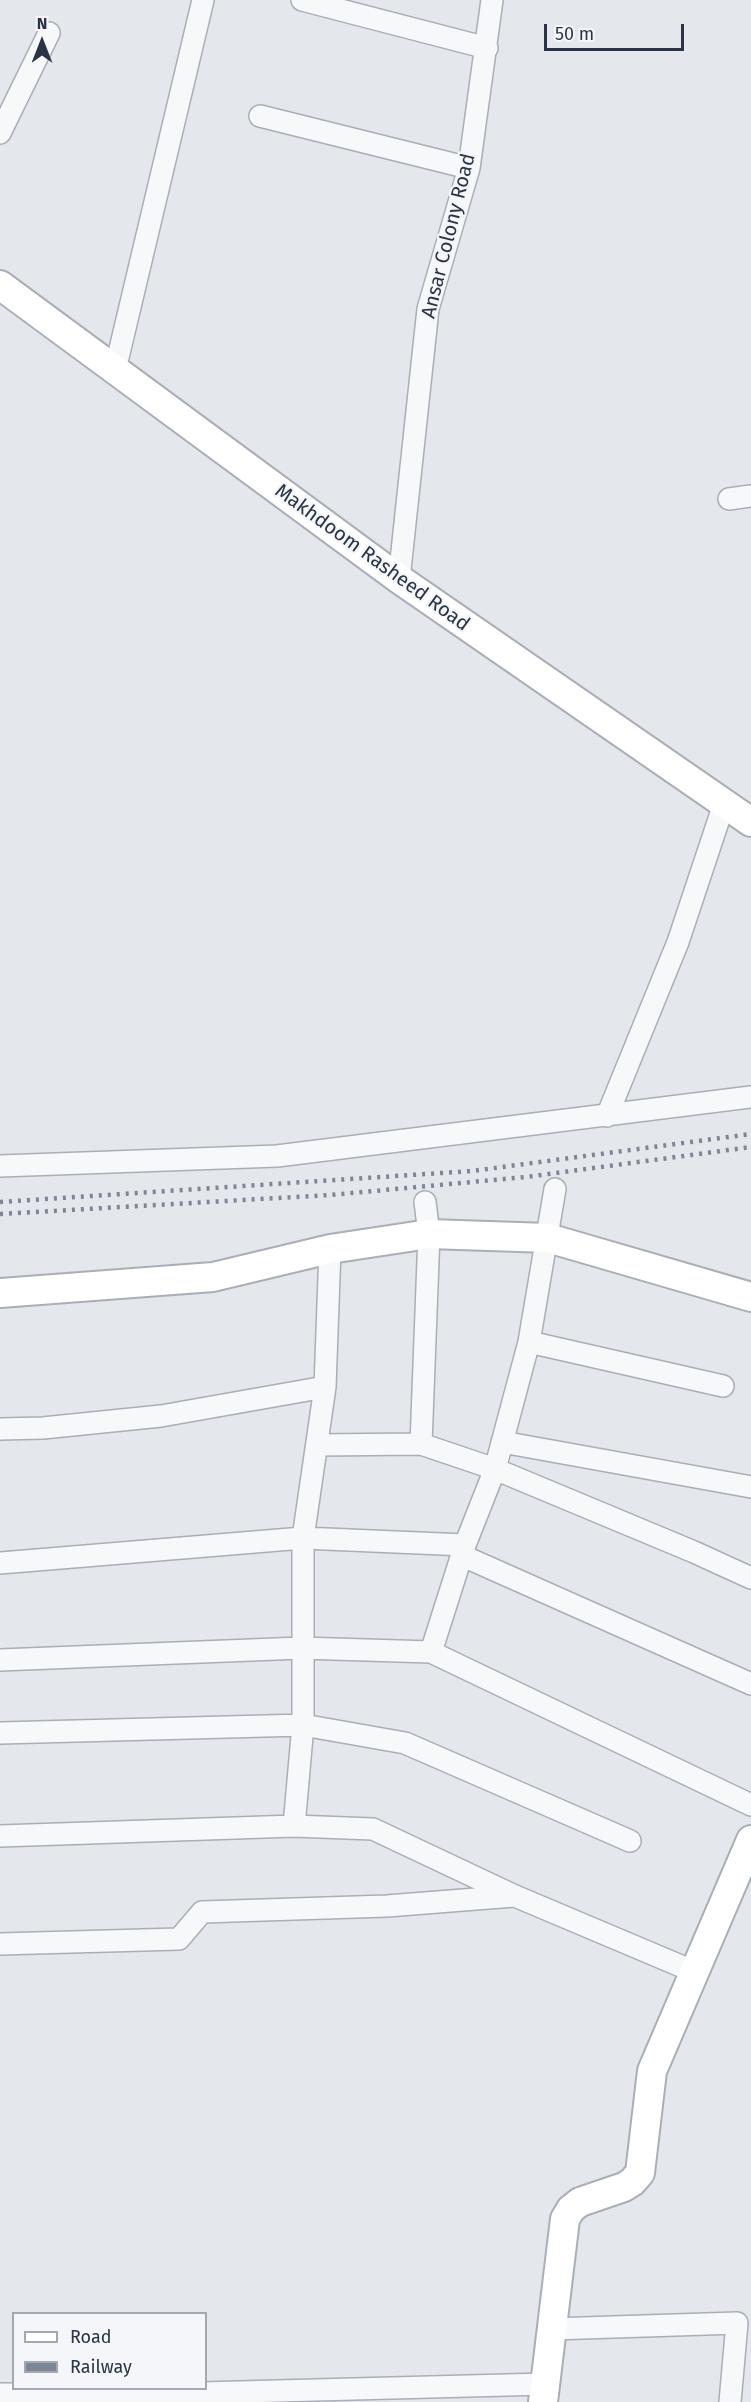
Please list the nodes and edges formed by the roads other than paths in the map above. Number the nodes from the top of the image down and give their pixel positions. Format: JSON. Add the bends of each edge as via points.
{"nodes":[{"id":1,"x":202,"y":0,"type":"edge"},
{"id":2,"x":302,"y":0,"type":"edge"},
{"id":3,"x":492,"y":0,"type":"edge"},
{"id":4,"x":49,"y":33,"type":"dead end"},
{"id":5,"x":487,"y":48,"type":"junction"},
{"id":6,"x":260,"y":116,"type":"dead end"},
{"id":7,"x":1,"y":128,"type":"edge"},
{"id":8,"x":469,"y":168,"type":"junction"},
{"id":9,"x":0,"y":285,"type":"edge"},
{"id":10,"x":115,"y":370,"type":"junction"},
{"id":11,"x":751,"y":496,"type":"edge"},
{"id":12,"x":729,"y":499,"type":"dead end"},
{"id":13,"x":399,"y":579,"type":"junction"},
{"id":14,"x":724,"y":804,"type":"junction"},
{"id":15,"x":751,"y":822,"type":"edge"},
{"id":16,"x":751,"y":1097,"type":"edge"},
{"id":17,"x":607,"y":1116,"type":"junction"},
{"id":18,"x":0,"y":1166,"type":"edge"},
{"id":19,"x":555,"y":1189,"type":"dead end"},
{"id":20,"x":425,"y":1202,"type":"dead end"},
{"id":21,"x":429,"y":1234,"type":"junction"},
{"id":22,"x":548,"y":1238,"type":"junction"},
{"id":23,"x":330,"y":1249,"type":"junction"},
{"id":24,"x":0,"y":1293,"type":"edge"},
{"id":25,"x":751,"y":1297,"type":"edge"},
{"id":26,"x":529,"y":1342,"type":"junction"},
{"id":27,"x":723,"y":1386,"type":"dead end"},
{"id":28,"x":325,"y":1387,"type":"junction"},
{"id":29,"x":0,"y":1430,"type":"edge"},
{"id":30,"x":502,"y":1442,"type":"junction"},
{"id":31,"x":421,"y":1444,"type":"junction"},
{"id":32,"x":318,"y":1445,"type":"junction"},
{"id":33,"x":495,"y":1469,"type":"junction"},
{"id":34,"x":751,"y":1487,"type":"edge"},
{"id":35,"x":303,"y":1538,"type":"junction"},
{"id":36,"x":464,"y":1551,"type":"junction"},
{"id":37,"x":0,"y":1563,"type":"edge"},
{"id":38,"x":751,"y":1578,"type":"edge"},
{"id":39,"x":302,"y":1648,"type":"junction"},
{"id":40,"x":431,"y":1652,"type":"junction"},
{"id":41,"x":0,"y":1660,"type":"edge"},
{"id":42,"x":751,"y":1683,"type":"edge"},
{"id":43,"x":303,"y":1725,"type":"junction"},
{"id":44,"x":0,"y":1733,"type":"edge"},
{"id":45,"x":751,"y":1805,"type":"edge"},
{"id":46,"x":294,"y":1826,"type":"junction"},
{"id":47,"x":0,"y":1836,"type":"edge"},
{"id":48,"x":630,"y":1841,"type":"dead end"},
{"id":49,"x":749,"y":1846,"type":"edge"},
{"id":50,"x":514,"y":1896,"type":"junction"},
{"id":51,"x":0,"y":1944,"type":"edge"},
{"id":52,"x":695,"y":1972,"type":"junction"},
{"id":53,"x":744,"y":2323,"type":"edge"},
{"id":54,"x":552,"y":2329,"type":"junction"},
{"id":55,"x":544,"y":2393,"type":"edge"},
{"id":56,"x":0,"y":2394,"type":"edge"},
{"id":57,"x":124,"y":2399,"type":"edge"},
{"id":58,"x":730,"y":2402,"type":"edge"}],
"edges":[{"from":1,"to":10,"type":"street"},
{"from":2,"to":5,"type":"street"},
{"from":3,"to":5,"type":"street","name":"Ansar Colony Road"},
{"from":4,"to":7,"type":"street"},
{"from":5,"to":8,"type":"street","name":"Ansar Colony Road"},
{"from":6,"to":8,"type":"street"},
{"from":8,"to":13,"type":"street","name":"Ansar Colony Road","via":[[428,309]]},
{"from":9,"to":10,"type":"street","name":"Makhdoom Rasheed Road"},
{"from":10,"to":13,"type":"street","name":"Makhdoom Rasheed Road"},
{"from":11,"to":12,"type":"street"},
{"from":13,"to":14,"type":"street","name":"Makhdoom Rasheed Road"},
{"from":14,"to":15,"type":"street","name":"Makhdoom Rasheed Road"},
{"from":14,"to":17,"type":"street","via":[[678,942]]},
{"from":16,"to":17,"type":"street"},
{"from":17,"to":18,"type":"street","via":[[277,1156]]},
{"from":19,"to":22,"type":"street"},
{"from":20,"to":21,"type":"street"},
{"from":21,"to":22,"type":"street"},
{"from":21,"to":23,"type":"street"},
{"from":21,"to":31,"type":"street"},
{"from":22,"to":25,"type":"street"},
{"from":22,"to":26,"type":"street"},
{"from":23,"to":24,"type":"street","via":[[213,1277]]},
{"from":23,"to":28,"type":"street"},
{"from":26,"to":27,"type":"street"},
{"from":26,"to":30,"type":"street"},
{"from":28,"to":29,"type":"street","via":[[161,1416]]},
{"from":28,"to":32,"type":"street"},
{"from":30,"to":33,"type":"street"},
{"from":30,"to":34,"type":"street"},
{"from":31,"to":32,"type":"street"},
{"from":31,"to":33,"type":"street"},
{"from":32,"to":35,"type":"street"},
{"from":33,"to":36,"type":"street"},
{"from":33,"to":38,"type":"street"},
{"from":35,"to":36,"type":"street"},
{"from":35,"to":37,"type":"street"},
{"from":35,"to":39,"type":"street"},
{"from":36,"to":40,"type":"street"},
{"from":36,"to":42,"type":"street"},
{"from":39,"to":40,"type":"street"},
{"from":39,"to":41,"type":"street"},
{"from":39,"to":43,"type":"street"},
{"from":40,"to":45,"type":"street"},
{"from":43,"to":44,"type":"street"},
{"from":43,"to":46,"type":"street"},
{"from":43,"to":48,"type":"street","via":[[405,1743]]},
{"from":46,"to":47,"type":"street"},
{"from":46,"to":50,"type":"street","via":[[373,1829]]},
{"from":49,"to":52,"type":"street"},
{"from":50,"to":51,"type":"street","via":[[387,1906],[202,1912],[179,1939]]},
{"from":50,"to":52,"type":"street"},
{"from":52,"to":54,"type":"street","via":[[652,2072],[640,2173],[624,2187],[580,2202],[565,2219]]},
{"from":53,"to":54,"type":"street"},
{"from":53,"to":58,"type":"street"},
{"from":54,"to":55,"type":"street"},
{"from":55,"to":57,"type":"street"},
{"from":56,"to":57,"type":"street"}]}
